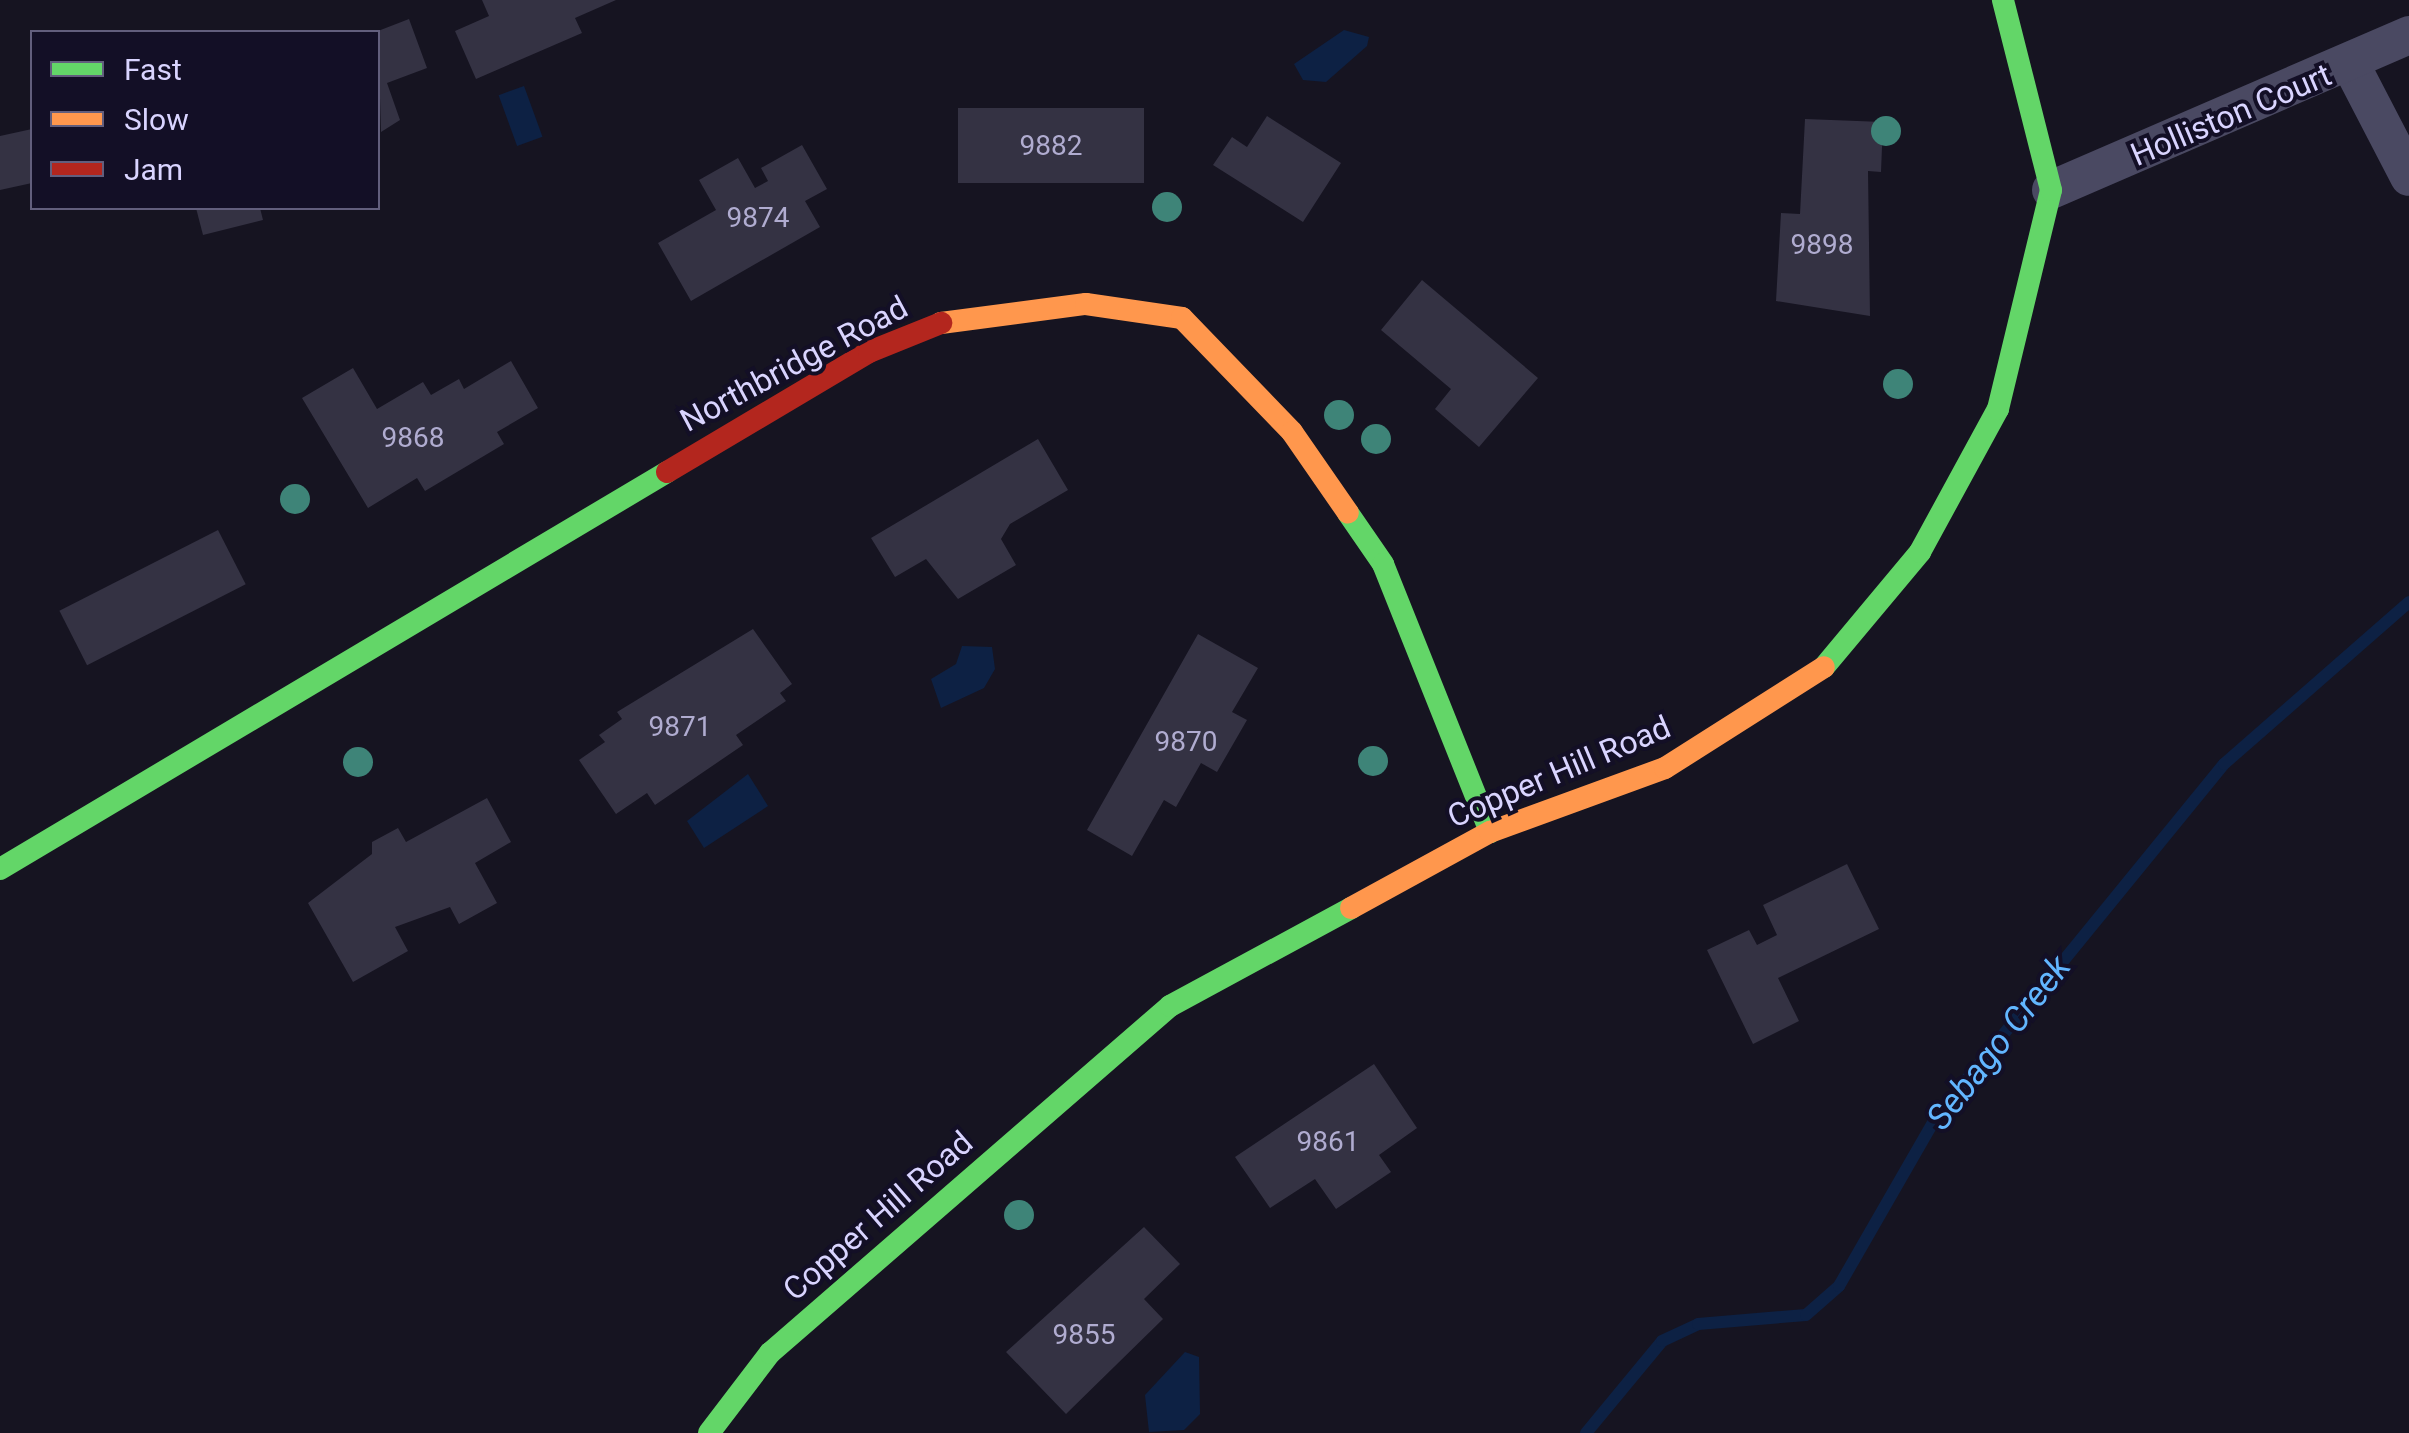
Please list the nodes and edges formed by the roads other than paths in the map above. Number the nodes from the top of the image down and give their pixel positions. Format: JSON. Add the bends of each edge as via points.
{"nodes":[{"id":1,"x":2002,"y":0,"type":"edge"},
{"id":2,"x":2409,"y":35,"type":"edge"},
{"id":3,"x":2352,"y":65,"type":"junction"},
{"id":4,"x":2409,"y":177,"type":"edge"},
{"id":5,"x":2051,"y":190,"type":"junction"},
{"id":6,"x":1490,"y":832,"type":"junction"},
{"id":7,"x":0,"y":869,"type":"edge"},
{"id":8,"x":710,"y":1433,"type":"edge"}],
"edges":[{"from":1,"to":5,"type":"street","name":"Copper Hill Road"},
{"from":2,"to":3,"type":"street","name":"Holliston Court"},
{"from":3,"to":4,"type":"street"},
{"from":3,"to":5,"type":"street","name":"Holliston Court"},
{"from":5,"to":6,"type":"street","name":"Copper Hill Road","via":[[1998,409],[1920,552],[1816,676],[1665,768]]},
{"from":6,"to":7,"type":"street","name":"Northbridge Road","via":[[1383,564],[1292,432],[1182,318],[1086,304],[962,314],[869,352]]},
{"from":6,"to":8,"type":"street","name":"Copper Hill Road","via":[[1170,1006],[770,1354]]}]}
